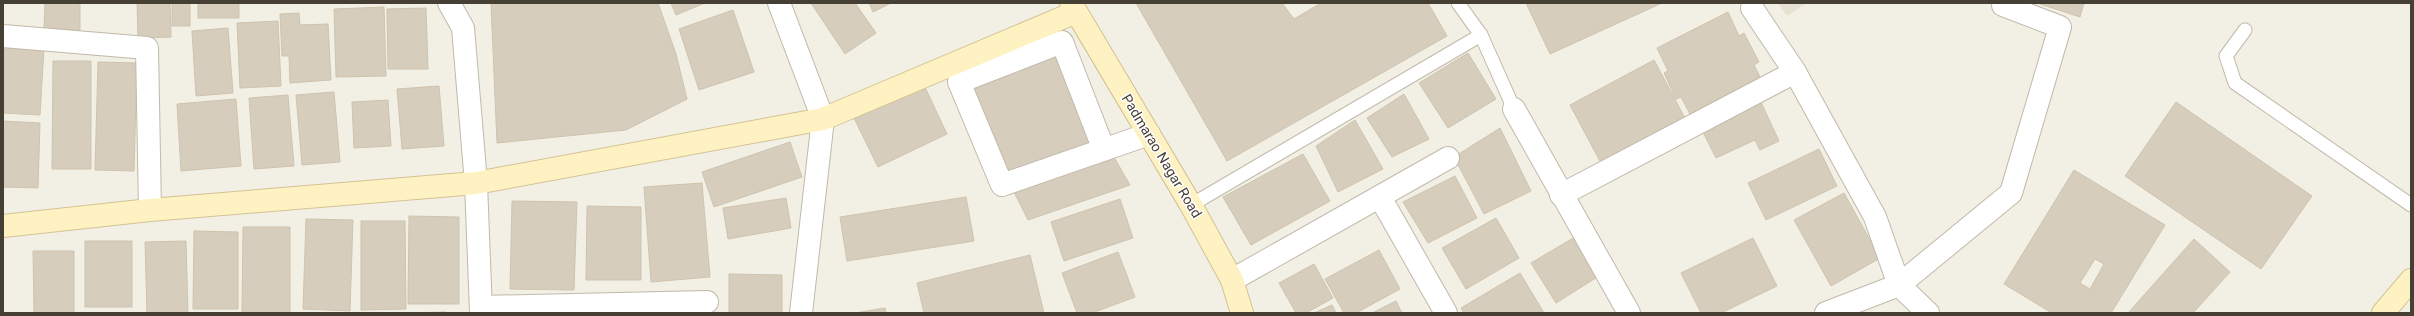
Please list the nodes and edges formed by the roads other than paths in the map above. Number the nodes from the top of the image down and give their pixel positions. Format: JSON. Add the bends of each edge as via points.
{"nodes":[{"id":1,"x":449,"y":3,"type":"edge"},
{"id":2,"x":779,"y":3,"type":"edge"},
{"id":3,"x":1458,"y":3,"type":"edge"},
{"id":4,"x":2003,"y":3,"type":"edge"},
{"id":5,"x":1750,"y":5,"type":"edge"},
{"id":6,"x":1074,"y":8,"type":"edge"},
{"id":7,"x":2245,"y":30,"type":"dead end"},
{"id":8,"x":1481,"y":35,"type":"junction"},
{"id":9,"x":3,"y":36,"type":"edge"},
{"id":10,"x":1795,"y":72,"type":"junction"},
{"id":11,"x":1514,"y":109,"type":"joint"},
{"id":12,"x":823,"y":119,"type":"junction"},
{"id":13,"x":1149,"y":134,"type":"junction"},
{"id":14,"x":1104,"y":150,"type":"junction"},
{"id":15,"x":1448,"y":158,"type":"dead end"},
{"id":16,"x":476,"y":183,"type":"junction"},
{"id":17,"x":1561,"y":195,"type":"junction"},
{"id":18,"x":1380,"y":197,"type":"junction"},
{"id":19,"x":1191,"y":205,"type":"junction"},
{"id":20,"x":2411,"y":205,"type":"edge"},
{"id":21,"x":150,"y":210,"type":"junction"},
{"id":22,"x":3,"y":226,"type":"edge"},
{"id":23,"x":1232,"y":280,"type":"junction"},
{"id":24,"x":2411,"y":280,"type":"edge"},
{"id":25,"x":1899,"y":285,"type":"junction"},
{"id":26,"x":707,"y":302,"type":"dead end"},
{"id":27,"x":481,"y":310,"type":"edge"},
{"id":28,"x":801,"y":313,"type":"edge"},
{"id":29,"x":1242,"y":313,"type":"edge"},
{"id":30,"x":1446,"y":313,"type":"edge"},
{"id":31,"x":1629,"y":313,"type":"edge"},
{"id":32,"x":1826,"y":313,"type":"edge"},
{"id":33,"x":1928,"y":313,"type":"edge"},
{"id":34,"x":2384,"y":313,"type":"edge"}],
"edges":[{"from":1,"to":16,"type":"street","via":[[463,28]]},
{"from":2,"to":12,"type":"street"},
{"from":3,"to":8,"type":"lane"},
{"from":4,"to":25,"type":"street","via":[[2060,27],[2011,193]]},
{"from":5,"to":10,"type":"street"},
{"from":6,"to":12,"type":"street"},
{"from":6,"to":13,"type":"street","name":"Padmarao Nagar Road"},
{"from":7,"to":20,"type":"lane","via":[[2226,56],[2235,83]]},
{"from":8,"to":11,"type":"lane"},
{"from":8,"to":19,"type":"lane"},
{"from":9,"to":21,"type":"street","via":[[147,48]]},
{"from":10,"to":17,"type":"street"},
{"from":10,"to":25,"type":"street","via":[[1875,216]]},
{"from":11,"to":17,"type":"street"},
{"from":12,"to":16,"type":"street"},
{"from":12,"to":28,"type":"street"},
{"from":13,"to":14,"type":"street"},
{"from":13,"to":19,"type":"street","name":"Padmarao Nagar Road"},
{"from":14,"to":14,"type":"street","via":[[1002,185],[959,82],[1062,42]]},
{"from":15,"to":18,"type":"street"},
{"from":16,"to":21,"type":"street"},
{"from":16,"to":27,"type":"street"},
{"from":17,"to":31,"type":"street"},
{"from":18,"to":23,"type":"street"},
{"from":18,"to":30,"type":"street"},
{"from":19,"to":23,"type":"street","name":"Padmarao Nagar Road"},
{"from":21,"to":22,"type":"street"},
{"from":23,"to":29,"type":"street","name":"Padmarao Nagar Road"},
{"from":24,"to":34,"type":"street"},
{"from":25,"to":32,"type":"street"},
{"from":25,"to":33,"type":"street"},
{"from":26,"to":27,"type":"street"}]}
